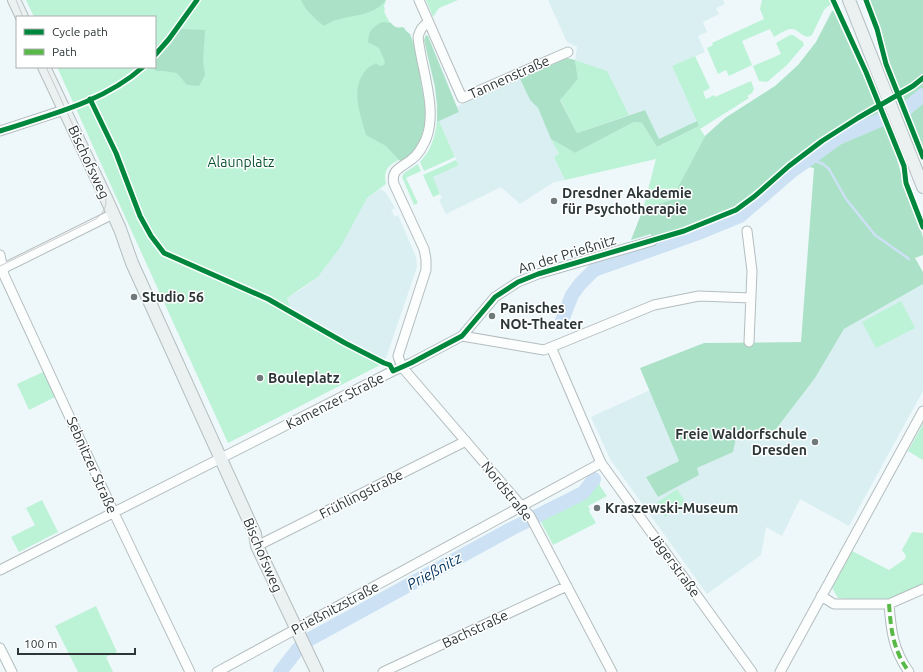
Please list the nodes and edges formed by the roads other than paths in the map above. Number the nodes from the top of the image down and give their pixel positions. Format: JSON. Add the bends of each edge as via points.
{"nodes":[{"id":1,"x":14,"y":0,"type":"edge"},
{"id":2,"x":419,"y":0,"type":"edge"},
{"id":3,"x":849,"y":0,"type":"edge"},
{"id":4,"x":22,"y":16,"type":"edge"},
{"id":5,"x":428,"y":23,"type":"junction"},
{"id":6,"x":568,"y":52,"type":"dead end"},
{"id":7,"x":44,"y":68,"type":"edge"},
{"id":8,"x":64,"y":110,"type":"junction"},
{"id":9,"x":0,"y":131,"type":"edge"},
{"id":10,"x":923,"y":187,"type":"edge"},
{"id":11,"x":113,"y":214,"type":"junction"},
{"id":12,"x":747,"y":232,"type":"dead end"},
{"id":13,"x":652,"y":241,"type":"dead end"},
{"id":14,"x":0,"y":256,"type":"edge"},
{"id":15,"x":1,"y":269,"type":"edge"},
{"id":16,"x":751,"y":298,"type":"junction"},
{"id":17,"x":462,"y":336,"type":"junction"},
{"id":18,"x":749,"y":342,"type":"dead end"},
{"id":19,"x":551,"y":347,"type":"junction"},
{"id":20,"x":402,"y":367,"type":"junction"},
{"id":21,"x":923,"y":411,"type":"edge"},
{"id":22,"x":466,"y":441,"type":"junction"},
{"id":23,"x":222,"y":458,"type":"junction"},
{"id":24,"x":601,"y":463,"type":"junction"},
{"id":25,"x":522,"y":507,"type":"junction"},
{"id":26,"x":114,"y":513,"type":"junction"},
{"id":27,"x":257,"y":546,"type":"junction"},
{"id":28,"x":0,"y":570,"type":"edge"},
{"id":29,"x":567,"y":586,"type":"junction"},
{"id":30,"x":923,"y":588,"type":"edge"},
{"id":31,"x":821,"y":596,"type":"junction"},
{"id":32,"x":889,"y":604,"type":"junction"},
{"id":33,"x":296,"y":629,"type":"junction"},
{"id":34,"x":0,"y":648,"type":"edge"},
{"id":35,"x":12,"y":672,"type":"edge"},
{"id":36,"x":190,"y":672,"type":"edge"},
{"id":37,"x":217,"y":672,"type":"edge"},
{"id":38,"x":317,"y":672,"type":"edge"},
{"id":39,"x":383,"y":672,"type":"edge"},
{"id":40,"x":612,"y":672,"type":"edge"},
{"id":41,"x":752,"y":672,"type":"edge"},
{"id":42,"x":780,"y":672,"type":"edge"},
{"id":43,"x":908,"y":672,"type":"edge"}],
"edges":[{"from":1,"to":4,"type":"street"},
{"from":2,"to":5,"type":"street","name":"Tannenstraße"},
{"from":3,"to":10,"type":"street"},
{"from":5,"to":6,"type":"street","name":"Tannenstraße","via":[[462,98]]},
{"from":5,"to":20,"type":"street","via":[[419,30],[418,37],[430,108],[429,127],[422,149],[398,168],[394,176],[394,184],[424,249],[426,259],[426,270],[398,356]]},
{"from":7,"to":8,"type":"street","name":"Bischofsweg"},
{"from":8,"to":9,"type":"street"},
{"from":8,"to":11,"type":"street","name":"Bischofsweg"},
{"from":11,"to":15,"type":"street"},
{"from":11,"to":23,"type":"street","name":"Bischofsweg","via":[[132,262]]},
{"from":12,"to":16,"type":"street","via":[[752,271]]},
{"from":13,"to":17,"type":"street","name":"An der Prießnitz","via":[[518,282],[495,297]]},
{"from":14,"to":15,"type":"street","name":"Sebnitzer Straße"},
{"from":15,"to":26,"type":"street","name":"Sebnitzer Straße"},
{"from":16,"to":18,"type":"street"},
{"from":16,"to":19,"type":"street","via":[[699,296],[654,305]]},
{"from":17,"to":19,"type":"street","via":[[544,350]]},
{"from":17,"to":20,"type":"street","name":"Kamenzer Straße"},
{"from":19,"to":24,"type":"street","name":"Jägerstraße"},
{"from":20,"to":22,"type":"street","name":"Nordstraße"},
{"from":20,"to":23,"type":"street","name":"Kamenzer Straße"},
{"from":21,"to":31,"type":"street"},
{"from":22,"to":25,"type":"street","name":"Nordstraße"},
{"from":22,"to":27,"type":"street","name":"Frühlingstraße"},
{"from":23,"to":26,"type":"street","name":"Kamenzer Straße"},
{"from":23,"to":27,"type":"street","name":"Bischofsweg","via":[[255,534]]},
{"from":24,"to":25,"type":"street","name":"Prießnitzstraße"},
{"from":24,"to":41,"type":"street","name":"Jägerstraße"},
{"from":25,"to":29,"type":"street","name":"Nordstraße","via":[[532,519]]},
{"from":25,"to":33,"type":"street","name":"Prießnitzstraße"},
{"from":26,"to":28,"type":"street","name":"Kamenzer Straße"},
{"from":26,"to":36,"type":"street","name":"Sebnitzer Straße"},
{"from":27,"to":33,"type":"street","name":"Bischofsweg"},
{"from":29,"to":39,"type":"street","name":"Bachstraße"},
{"from":29,"to":40,"type":"street","name":"Nordstraße"},
{"from":30,"to":32,"type":"street"},
{"from":31,"to":32,"type":"street","via":[[834,604]]},
{"from":31,"to":42,"type":"street"},
{"from":32,"to":43,"type":"street","via":[[896,649]]},
{"from":33,"to":37,"type":"street","name":"Prießnitzstraße"},
{"from":33,"to":38,"type":"street","name":"Bischofsweg"},
{"from":34,"to":35,"type":"street"}]}
